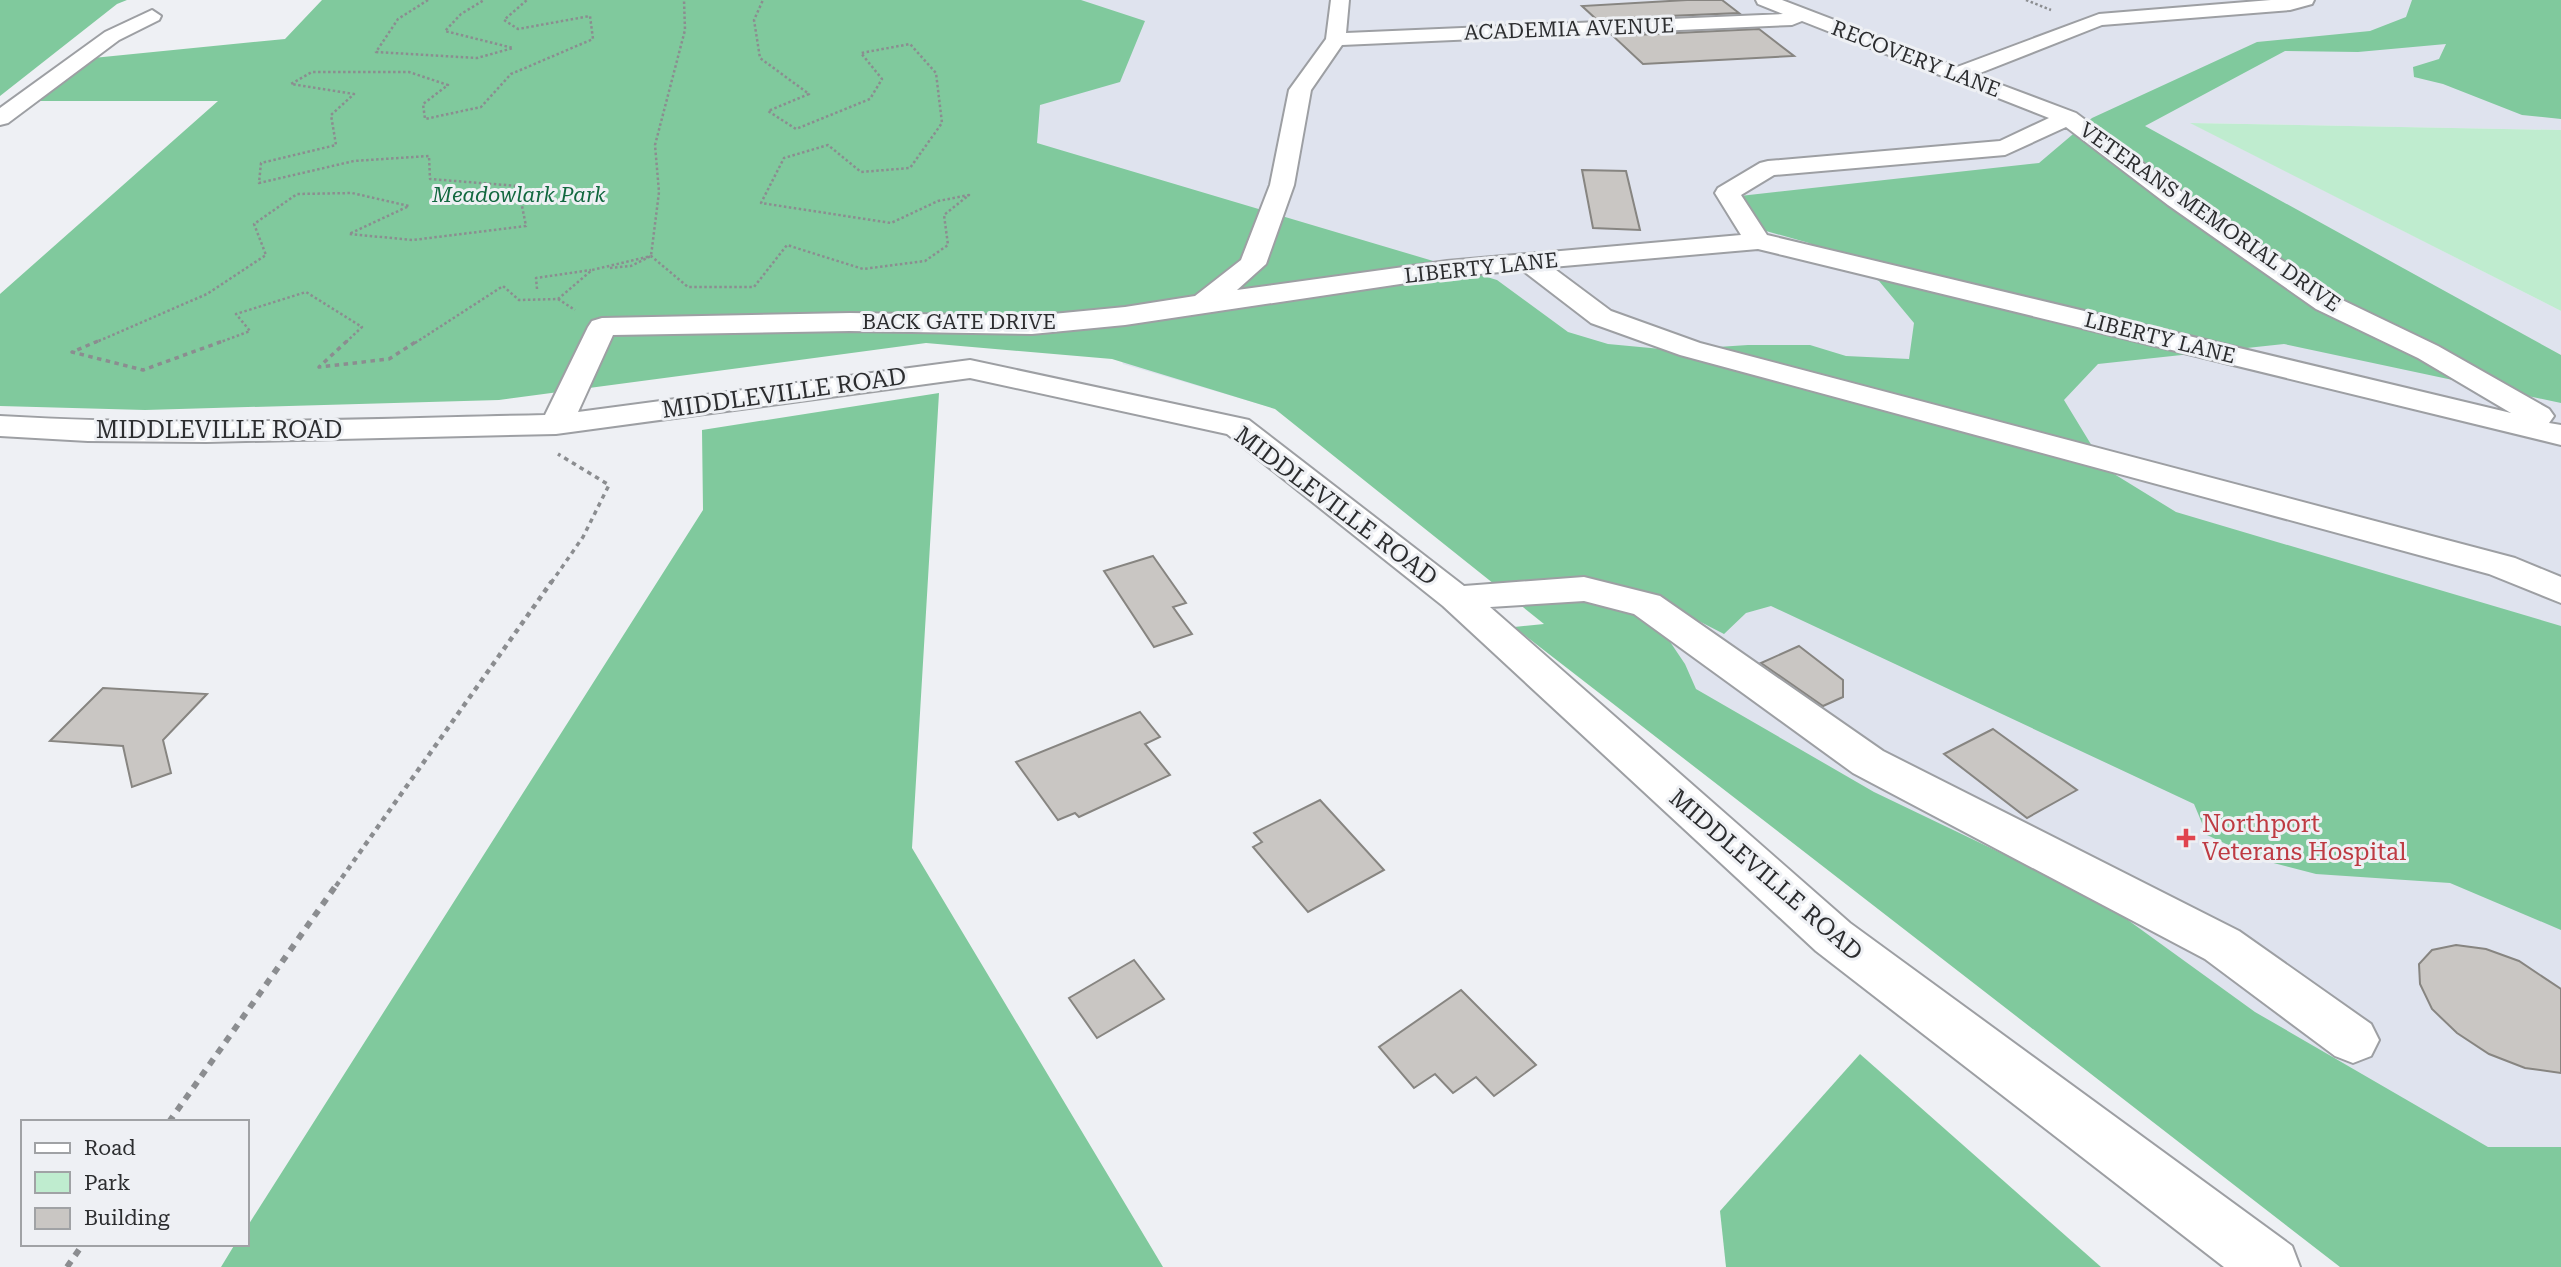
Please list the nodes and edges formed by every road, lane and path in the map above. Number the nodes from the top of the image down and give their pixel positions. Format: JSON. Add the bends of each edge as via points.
{"nodes":[{"id":1,"x":428,"y":0,"type":"edge"},
{"id":2,"x":484,"y":0,"type":"edge"},
{"id":3,"x":527,"y":0,"type":"edge"},
{"id":4,"x":684,"y":0,"type":"edge"},
{"id":5,"x":763,"y":0,"type":"edge"},
{"id":6,"x":1340,"y":0,"type":"edge"},
{"id":7,"x":1765,"y":0,"type":"edge"},
{"id":8,"x":1821,"y":0,"type":"edge"},
{"id":9,"x":2298,"y":2,"type":"edge"},
{"id":10,"x":1801,"y":15,"type":"junction"},
{"id":11,"x":152,"y":16,"type":"dead end"},
{"id":12,"x":1336,"y":39,"type":"junction"},
{"id":13,"x":1958,"y":74,"type":"junction"},
{"id":14,"x":0,"y":118,"type":"edge"},
{"id":15,"x":2068,"y":118,"type":"junction"},
{"id":16,"x":1758,"y":241,"type":"junction"},
{"id":17,"x":650,"y":256,"type":"junction"},
{"id":18,"x":1528,"y":262,"type":"junction"},
{"id":19,"x":592,"y":270,"type":"junction"},
{"id":20,"x":537,"y":289,"type":"dead end"},
{"id":21,"x":1205,"y":303,"type":"junction"},
{"id":22,"x":2428,"y":352,"type":"junction"},
{"id":23,"x":2561,"y":404,"type":"edge"},
{"id":24,"x":556,"y":424,"type":"junction"},
{"id":25,"x":0,"y":426,"type":"edge"},
{"id":26,"x":2561,"y":428,"type":"edge"},
{"id":27,"x":2561,"y":435,"type":"edge"},
{"id":28,"x":2561,"y":591,"type":"edge"},
{"id":29,"x":1456,"y":598,"type":"junction"},
{"id":30,"x":2353,"y":1040,"type":"dead end"},
{"id":31,"x":170,"y":1120,"type":"edge"},
{"id":32,"x":82,"y":1246,"type":"edge"},
{"id":33,"x":67,"y":1267,"type":"edge"},
{"id":34,"x":2271,"y":1267,"type":"edge"}],
"edges":[{"from":1,"to":2,"type":"path","via":[[398,19],[376,52],[477,58],[513,48],[445,31]]},
{"from":3,"to":19,"type":"path","via":[[503,19],[518,29],[590,16],[593,39],[511,74],[481,107],[425,119],[423,104],[447,85],[409,72],[312,72],[290,84],[354,93],[331,115],[337,145],[261,163],[258,183],[354,161],[429,156],[430,179],[518,186],[526,226],[413,240],[349,234],[409,206],[352,193],[297,194],[254,224],[266,255],[207,295],[72,352],[143,370],[250,331],[236,314],[306,292],[362,327],[319,367],[389,359],[503,286],[519,300],[558,299]]},
{"from":4,"to":17,"type":"path","via":[[685,30],[655,145],[659,192]]},
{"from":5,"to":17,"type":"path","via":[[754,20],[760,58],[809,94],[768,111],[796,129],[870,99],[883,79],[861,53],[910,44],[936,73],[942,123],[910,168],[861,172],[828,145],[784,158],[761,203],[891,223],[938,201],[969,195],[944,215],[948,245],[925,261],[863,269],[787,245],[754,287],[688,287]]},
{"from":6,"to":12,"type":"street","name":"BACK GATE DRIVE"},
{"from":7,"to":10,"type":"street","name":"RECOVERY LANE"},
{"from":8,"to":10,"type":"street"},
{"from":9,"to":13,"type":"street","via":[[2099,20]]},
{"from":10,"to":12,"type":"street","name":"ACADEMIA AVENUE","via":[[1792,19]]},
{"from":10,"to":13,"type":"street","name":"RECOVERY LANE"},
{"from":11,"to":14,"type":"street","via":[[111,36]]},
{"from":12,"to":21,"type":"street","name":"BACK GATE DRIVE","via":[[1300,90],[1282,185],[1253,264]]},
{"from":13,"to":15,"type":"street","name":"RECOVERY LANE"},
{"from":15,"to":16,"type":"street","via":[[2005,148],[1768,168],[1727,193]]},
{"from":15,"to":22,"type":"street","name":"VETERANS MEMORIAL DRIVE","via":[[2326,303]]},
{"from":16,"to":18,"type":"street","name":"LIBERTY LANE"},
{"from":16,"to":27,"type":"street","name":"LIBERTY LANE"},
{"from":17,"to":19,"type":"path"},
{"from":18,"to":21,"type":"street","name":"LIBERTY LANE"},
{"from":18,"to":28,"type":"street","via":[[1601,317],[1690,349],[2502,566]]},
{"from":19,"to":20,"type":"path","via":[[536,278]]},
{"from":21,"to":24,"type":"street","name":"BACK GATE DRIVE","via":[[1032,325],[850,322],[602,327]]},
{"from":22,"to":23,"type":"street","name":"VETERANS MEMORIAL DRIVE","via":[[2462,361]]},
{"from":22,"to":26,"type":"street","name":"VETERANS MEMORIAL DRIVE"},
{"from":24,"to":25,"type":"street","name":"MIDDLEVILLE ROAD","via":[[206,432]]},
{"from":24,"to":29,"type":"street","name":"MIDDLEVILLE ROAD","via":[[970,369],[1238,427]]},
{"from":24,"to":31,"type":"path","via":[[540,443],[609,485],[583,537]]},
{"from":29,"to":30,"type":"street","via":[[1584,589],[1647,605],[1868,762],[2222,945]]},
{"from":29,"to":34,"type":"street","name":"MIDDLEVILLE ROAD","via":[[1833,937]]},
{"from":32,"to":33,"type":"path"}]}
